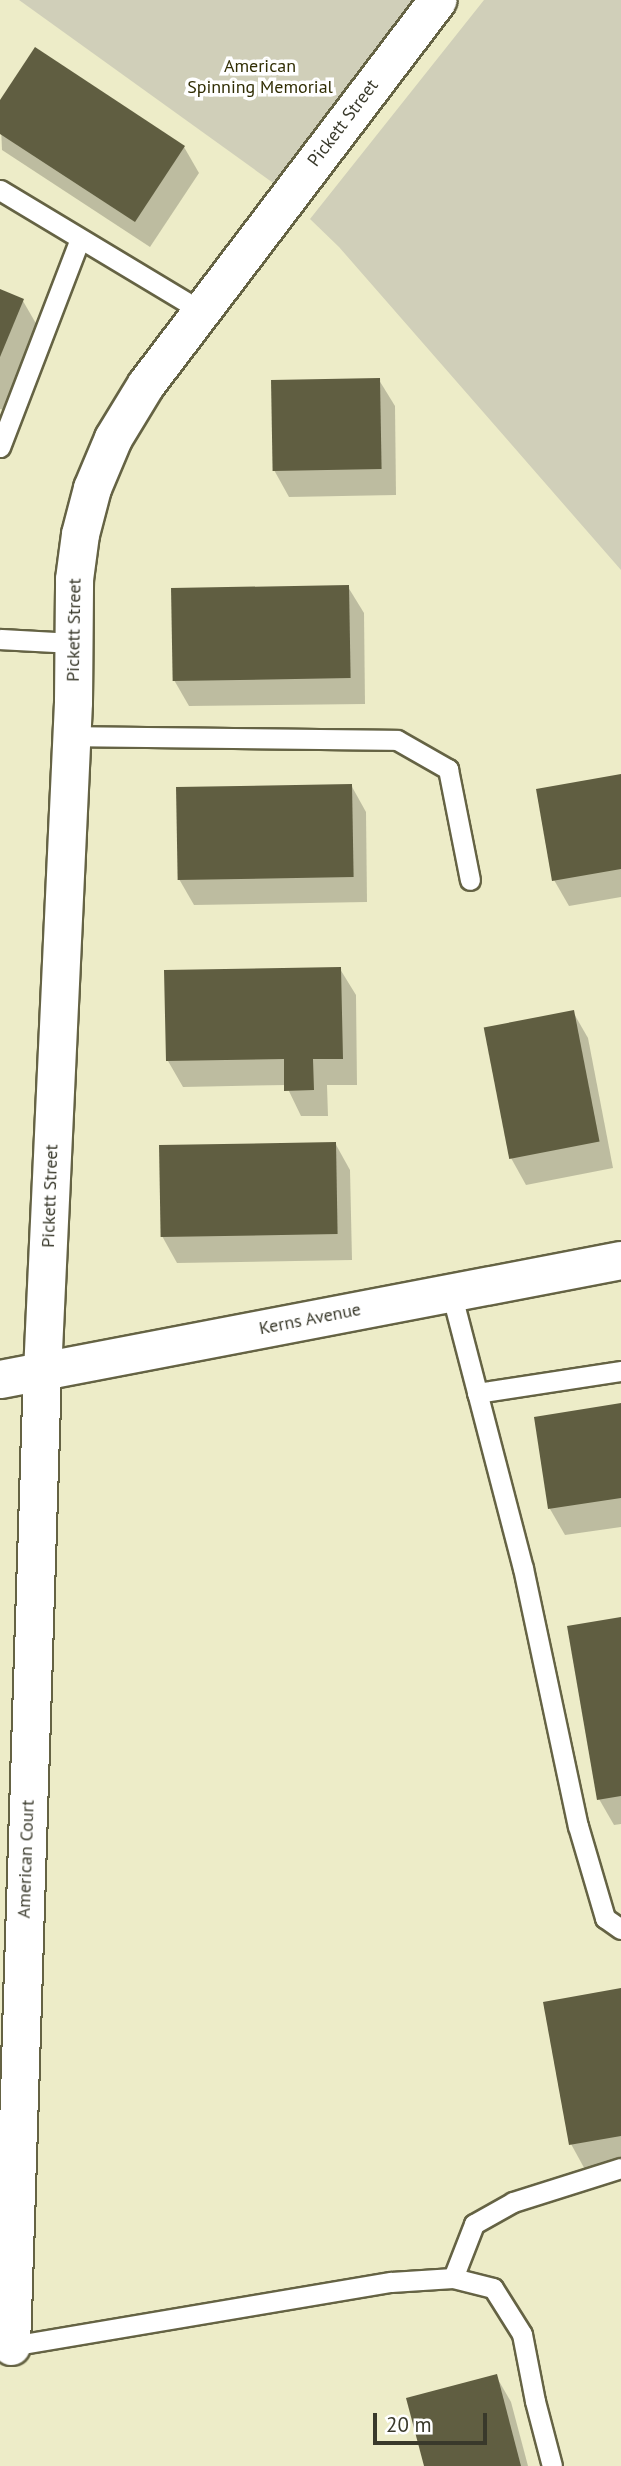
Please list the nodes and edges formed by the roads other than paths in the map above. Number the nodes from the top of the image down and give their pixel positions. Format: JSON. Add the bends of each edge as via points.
{"nodes":[{"id":1,"x":437,"y":0,"type":"edge"},
{"id":2,"x":0,"y":190,"type":"edge"},
{"id":3,"x":80,"y":239,"type":"junction"},
{"id":4,"x":201,"y":311,"type":"junction"},
{"id":5,"x":0,"y":447,"type":"edge"},
{"id":6,"x":0,"y":639,"type":"edge"},
{"id":7,"x":73,"y":643,"type":"junction"},
{"id":8,"x":69,"y":736,"type":"junction"},
{"id":9,"x":470,"y":880,"type":"dead end"},
{"id":10,"x":621,"y":1260,"type":"edge"},
{"id":11,"x":451,"y":1292,"type":"junction"},
{"id":12,"x":42,"y":1371,"type":"junction"},
{"id":13,"x":621,"y":1371,"type":"edge"},
{"id":14,"x":0,"y":1379,"type":"edge"},
{"id":15,"x":477,"y":1393,"type":"junction"},
{"id":16,"x":621,"y":1928,"type":"edge"},
{"id":17,"x":621,"y":2168,"type":"edge"},
{"id":18,"x":453,"y":2277,"type":"junction"},
{"id":19,"x":10,"y":2346,"type":"joint"},
{"id":20,"x":552,"y":2466,"type":"edge"}],
"edges":[{"from":1,"to":4,"type":"street","name":"Pickett Street"},
{"from":2,"to":3,"type":"lane"},
{"from":3,"to":4,"type":"lane"},
{"from":3,"to":5,"type":"lane"},
{"from":4,"to":7,"type":"street","name":"Pickett Street","via":[[146,384],[113,438],[92,488],[74,579]]},
{"from":6,"to":7,"type":"lane"},
{"from":7,"to":8,"type":"street","name":"Pickett Street"},
{"from":8,"to":9,"type":"lane","via":[[397,740],[448,769]]},
{"from":8,"to":12,"type":"street","name":"Pickett Street"},
{"from":10,"to":11,"type":"street","name":"Kerns Avenue"},
{"from":11,"to":12,"type":"street","name":"Kerns Avenue"},
{"from":11,"to":15,"type":"lane"},
{"from":12,"to":14,"type":"street","name":"Kerns Avenue"},
{"from":12,"to":19,"type":"street","name":"American Court"},
{"from":13,"to":15,"type":"lane"},
{"from":15,"to":16,"type":"lane","via":[[523,1568],[578,1826],[606,1918]]},
{"from":17,"to":18,"type":"lane","via":[[513,2202],[474,2224]]},
{"from":18,"to":19,"type":"lane","via":[[391,2282]]},
{"from":18,"to":20,"type":"lane","via":[[493,2288],[522,2333]]}]}
